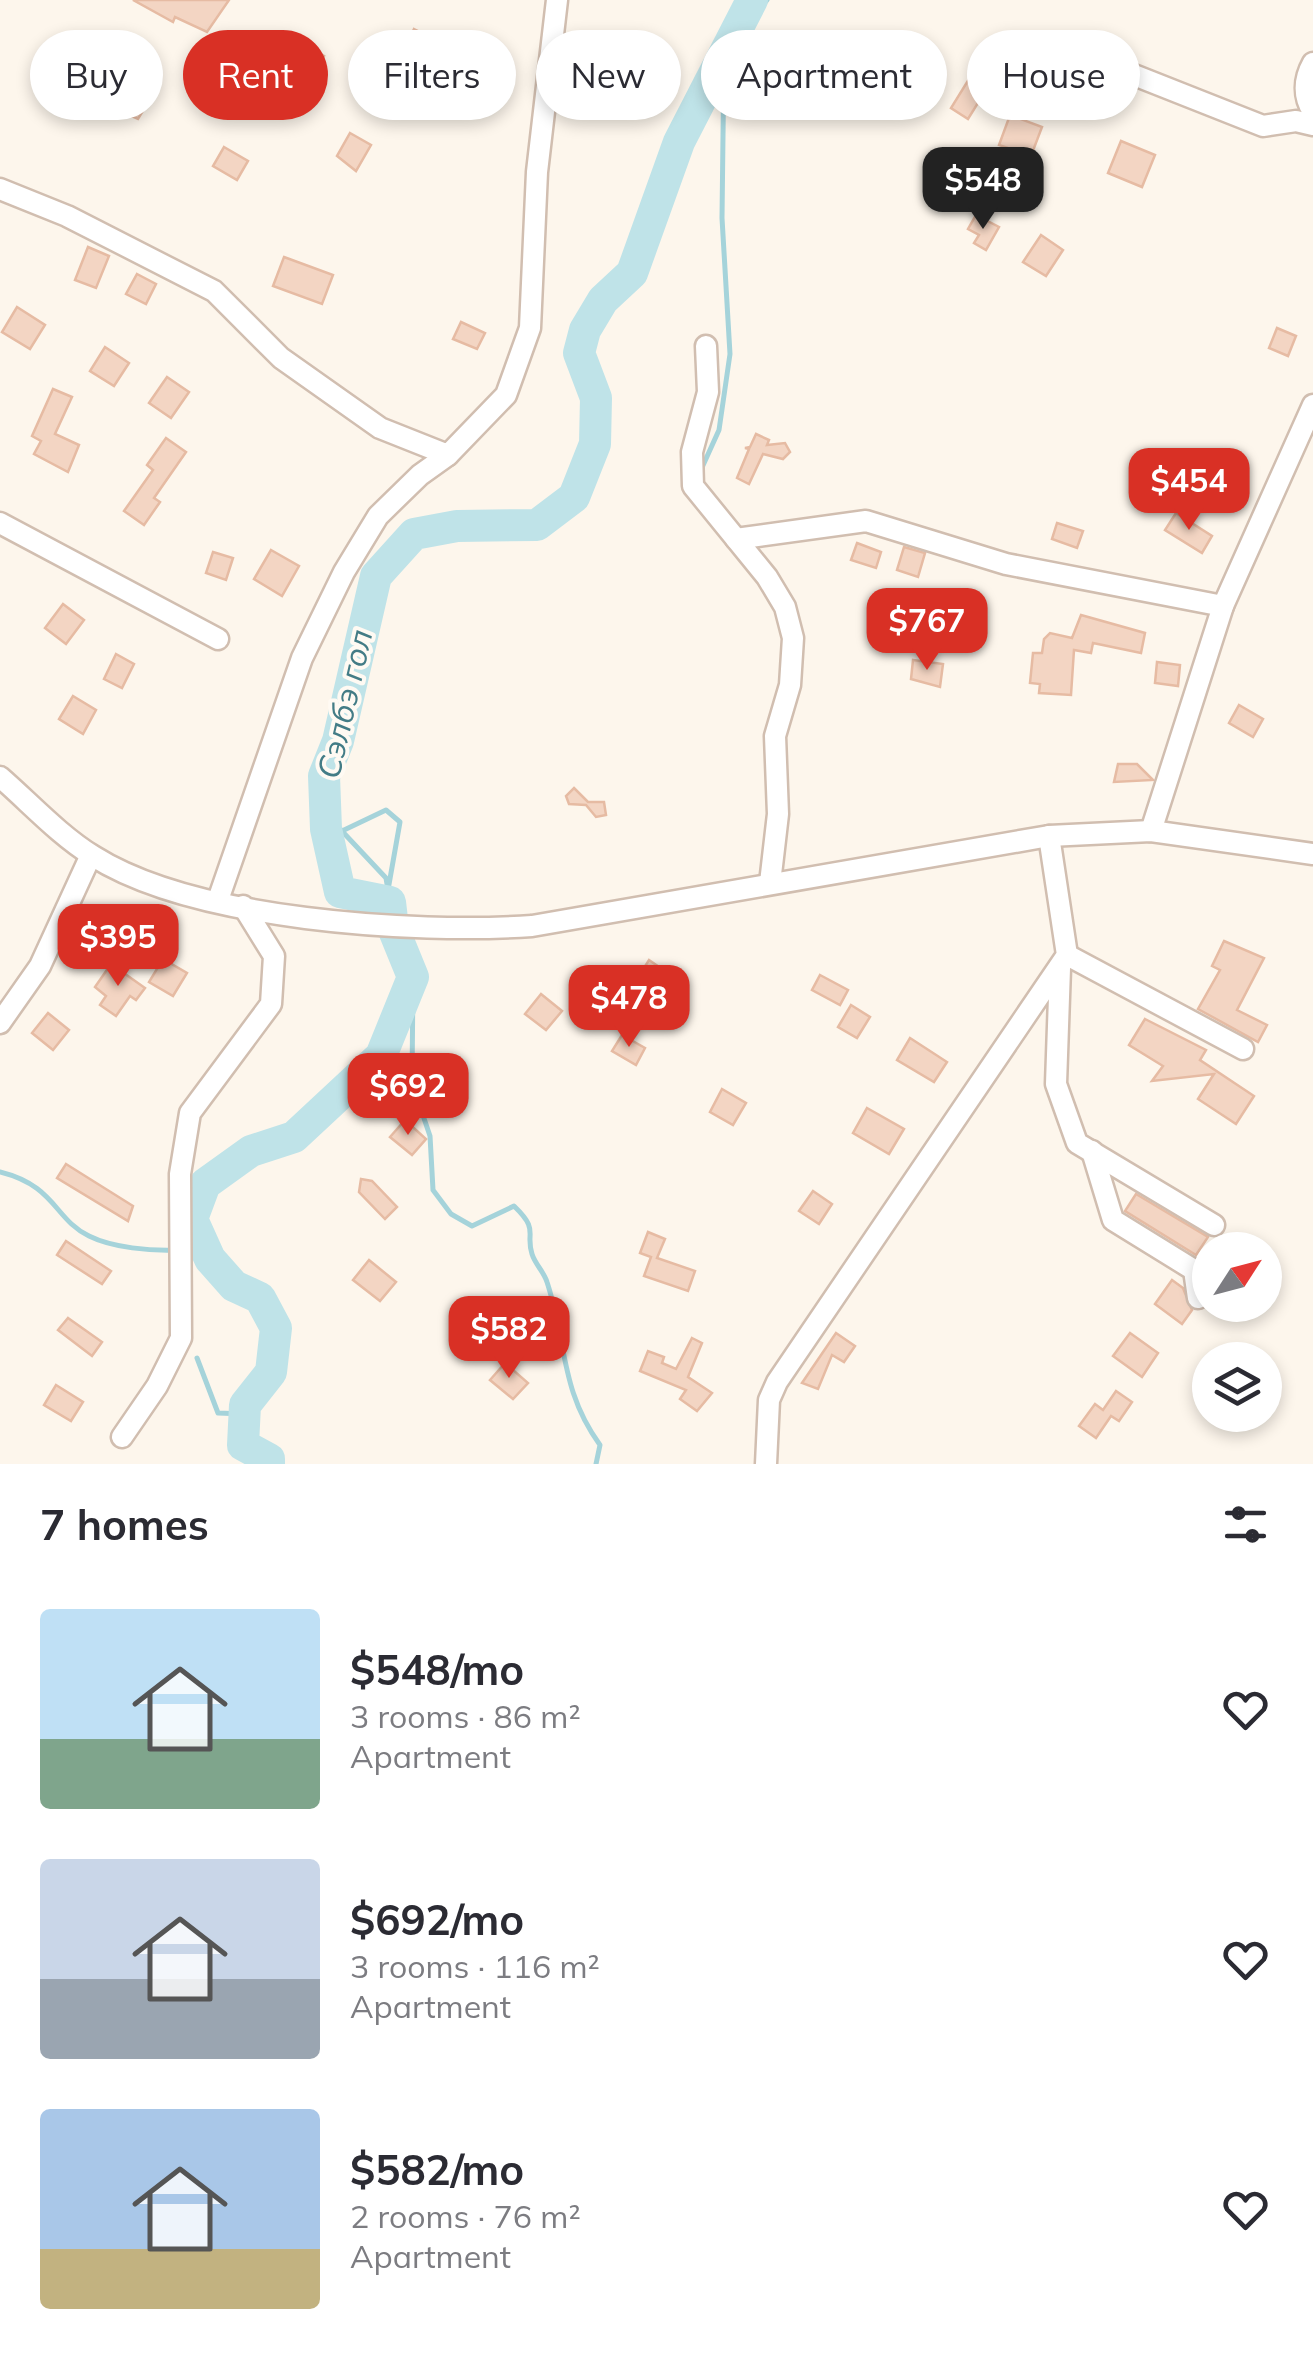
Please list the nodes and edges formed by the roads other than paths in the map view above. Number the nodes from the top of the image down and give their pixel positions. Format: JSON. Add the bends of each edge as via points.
{"nodes":[{"id":1,"x":558,"y":0,"type":"edge"},
{"id":2,"x":1313,"y":63,"type":"edge"},
{"id":3,"x":1140,"y":77,"type":"edge"},
{"id":4,"x":1313,"y":112,"type":"edge"},
{"id":5,"x":1313,"y":125,"type":"edge"},
{"id":6,"x":0,"y":189,"type":"edge"},
{"id":7,"x":706,"y":346,"type":"dead end"},
{"id":8,"x":1313,"y":405,"type":"edge"},
{"id":9,"x":448,"y":455,"type":"junction"},
{"id":10,"x":0,"y":523,"type":"edge"},
{"id":11,"x":736,"y":539,"type":"junction"},
{"id":12,"x":1223,"y":606,"type":"junction"},
{"id":13,"x":218,"y":639,"type":"dead end"},
{"id":14,"x":0,"y":777,"type":"edge"},
{"id":15,"x":1151,"y":831,"type":"junction"},
{"id":16,"x":1049,"y":836,"type":"junction"},
{"id":17,"x":1307,"y":850,"type":"edge"},
{"id":18,"x":90,"y":855,"type":"junction"},
{"id":19,"x":770,"y":883,"type":"junction"},
{"id":20,"x":218,"y":900,"type":"junction"},
{"id":21,"x":243,"y":906,"type":"junction"},
{"id":22,"x":1063,"y":960,"type":"junction"},
{"id":23,"x":0,"y":1023,"type":"edge"},
{"id":24,"x":1243,"y":1049,"type":"dead end"},
{"id":25,"x":1092,"y":1152,"type":"junction"},
{"id":26,"x":1214,"y":1224,"type":"dead end"},
{"id":27,"x":1192,"y":1269,"type":"edge"},
{"id":28,"x":122,"y":1437,"type":"dead end"},
{"id":29,"x":766,"y":1464,"type":"edge"}],
"edges":[{"from":1,"to":9,"type":"street","via":[[537,172],[530,328],[506,395]]},
{"from":2,"to":4,"type":"street","via":[[1306,88]]},
{"from":3,"to":5,"type":"street","via":[[1263,126]]},
{"from":6,"to":9,"type":"street","via":[[214,291],[280,358],[380,428]]},
{"from":7,"to":11,"type":"street","via":[[708,392],[692,452],[693,486]]},
{"from":8,"to":12,"type":"street"},
{"from":9,"to":20,"type":"street","via":[[378,516],[344,572],[302,658]]},
{"from":10,"to":13,"type":"street"},
{"from":11,"to":12,"type":"street","via":[[866,521],[1006,564]]},
{"from":11,"to":19,"type":"street","via":[[785,607],[793,638],[790,685],[775,736],[778,814]]},
{"from":12,"to":15,"type":"street"},
{"from":14,"to":18,"type":"street"},
{"from":15,"to":16,"type":"street"},
{"from":15,"to":17,"type":"street"},
{"from":16,"to":19,"type":"street"},
{"from":16,"to":22,"type":"street"},
{"from":18,"to":20,"type":"street","via":[[166,889]]},
{"from":18,"to":23,"type":"street","via":[[40,966]]},
{"from":19,"to":21,"type":"street","via":[[532,926],[458,931]]},
{"from":20,"to":21,"type":"street"},
{"from":21,"to":28,"type":"street","via":[[274,956],[271,1004],[190,1113],[180,1174],[181,1338]]},
{"from":22,"to":24,"type":"street"},
{"from":22,"to":25,"type":"street","via":[[1056,1084],[1077,1143]]},
{"from":22,"to":29,"type":"street","via":[[776,1382]]},
{"from":25,"to":26,"type":"street"},
{"from":25,"to":27,"type":"street","via":[[1113,1220]]}]}
